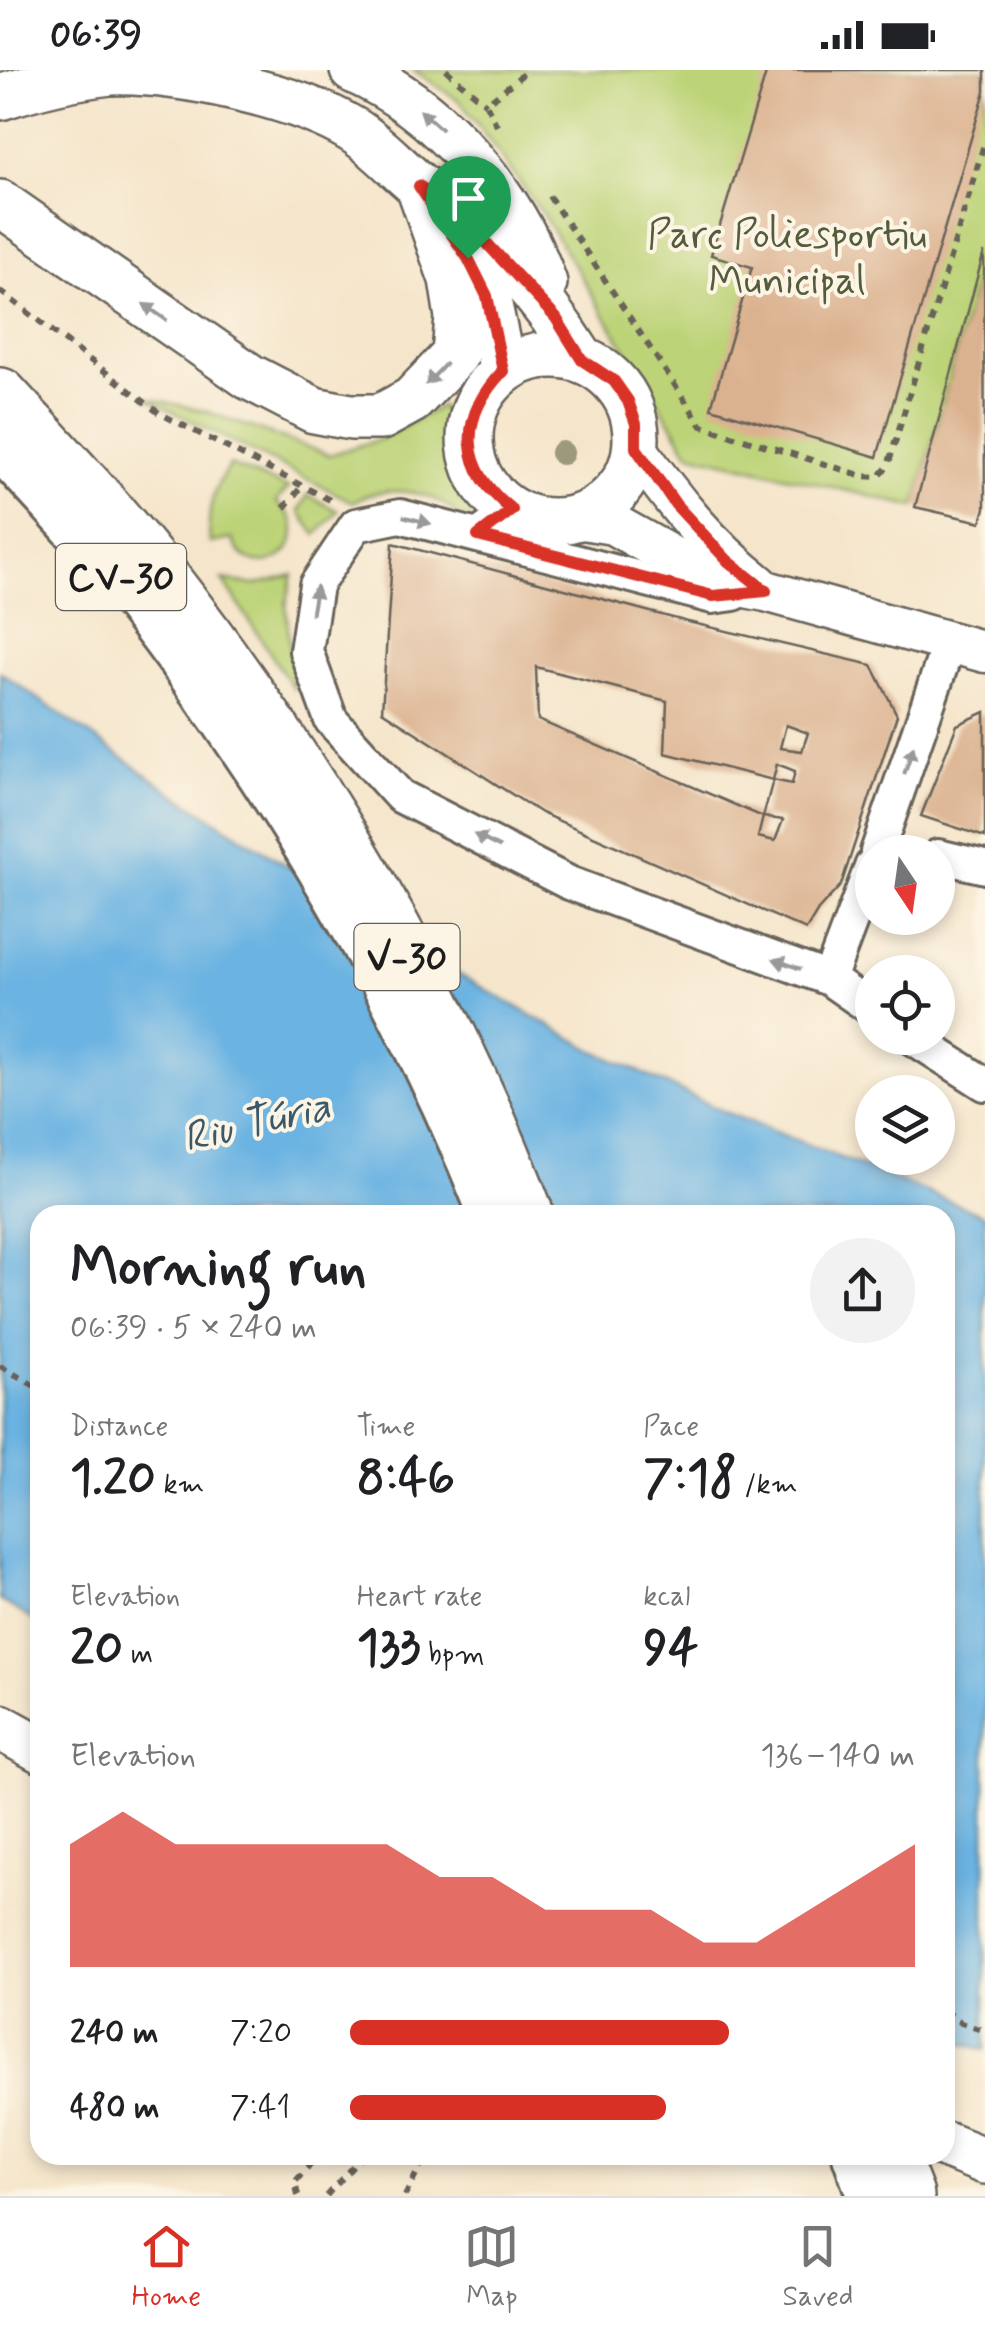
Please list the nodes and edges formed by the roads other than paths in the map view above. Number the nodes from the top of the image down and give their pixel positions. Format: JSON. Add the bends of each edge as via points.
{"nodes":[{"id":1,"x":352,"y":70,"type":"edge"},
{"id":2,"x":0,"y":98,"type":"edge"},
{"id":3,"x":419,"y":186,"type":"junction"},
{"id":4,"x":0,"y":202,"type":"edge"},
{"id":5,"x":556,"y":318,"type":"junction"},
{"id":6,"x":582,"y":360,"type":"junction"},
{"id":7,"x":503,"y":371,"type":"junction"},
{"id":8,"x":0,"y":396,"type":"edge"},
{"id":9,"x":0,"y":440,"type":"edge"},
{"id":10,"x":636,"y":448,"type":"junction"},
{"id":11,"x":577,"y":518,"type":"junction"},
{"id":12,"x":495,"y":523,"type":"junction"},
{"id":13,"x":766,"y":591,"type":"junction"},
{"id":14,"x":974,"y":642,"type":"edge"},
{"id":15,"x":245,"y":717,"type":"junction"},
{"id":16,"x":886,"y":835,"type":"edge"},
{"id":17,"x":955,"y":860,"type":"edge"},
{"id":18,"x":985,"y":868,"type":"edge"},
{"id":19,"x":855,"y":911,"type":"edge"},
{"id":20,"x":829,"y":979,"type":"junction"},
{"id":21,"x":855,"y":997,"type":"edge"},
{"id":22,"x":940,"y":1055,"type":"edge"},
{"id":23,"x":985,"y":1084,"type":"edge"},
{"id":24,"x":492,"y":1205,"type":"edge"},
{"id":25,"x":522,"y":1205,"type":"edge"},
{"id":26,"x":0,"y":1727,"type":"edge"},
{"id":27,"x":30,"y":1743,"type":"edge"},
{"id":28,"x":955,"y":2138,"type":"edge"},
{"id":29,"x":985,"y":2148,"type":"edge"},
{"id":30,"x":955,"y":2149,"type":"edge"},
{"id":31,"x":985,"y":2162,"type":"edge"},
{"id":32,"x":863,"y":2165,"type":"edge"},
{"id":33,"x":894,"y":2165,"type":"edge"},
{"id":34,"x":874,"y":2196,"type":"edge"},
{"id":35,"x":906,"y":2196,"type":"edge"}],
"edges":[{"from":5,"to":1,"type":"main road","one_way":true,"via":[[540,270],[468,154],[422,111]]},
{"from":2,"to":3,"type":"main road","via":[[114,72],[239,86],[351,129]]},
{"from":3,"to":4,"type":"main road","one_way":true,"via":[[452,279],[455,355],[412,400],[381,417],[314,410],[250,377]]},
{"from":3,"to":5,"type":"main road","via":[[458,212]]},
{"from":3,"to":7,"type":"main road","via":[[487,296]]},
{"from":5,"to":6,"type":"main road"},
{"from":6,"to":7,"type":"main road","via":[[549,355]]},
{"from":6,"to":10,"type":"main road","via":[[614,381],[628,401]]},
{"from":7,"to":12,"type":"main road","via":[[472,416],[470,444]]},
{"from":8,"to":15,"type":"highway","number":"V-30","via":[[160,578]]},
{"from":9,"to":15,"type":"highway","number":"CV-30"},
{"from":10,"to":11,"type":"main road","via":[[617,492]]},
{"from":10,"to":13,"type":"street","via":[[676,505]]},
{"from":11,"to":12,"type":"main road"},
{"from":11,"to":13,"type":"street","via":[[613,524],[715,581]]},
{"from":12,"to":13,"type":"street","via":[[713,596]]},
{"from":20,"to":12,"type":"street","one_way":true,"via":[[569,883],[400,796],[332,720],[306,652],[316,585],[350,516]]},
{"from":13,"to":14,"type":"street"},
{"from":16,"to":14,"type":"street","one_way":true},
{"from":15,"to":24,"type":"highway","number":"CV-30","via":[[382,970]]},
{"from":15,"to":25,"type":"highway","number":"V-30","via":[[342,841],[412,964]]},
{"from":17,"to":18,"type":"street"},
{"from":19,"to":20,"type":"street"},
{"from":20,"to":21,"type":"street"},
{"from":22,"to":23,"type":"street"},
{"from":26,"to":27,"type":"main road"},
{"from":28,"to":29,"type":"street"},
{"from":30,"to":31,"type":"main road"},
{"from":32,"to":34,"type":"highway"},
{"from":33,"to":35,"type":"highway"}]}
